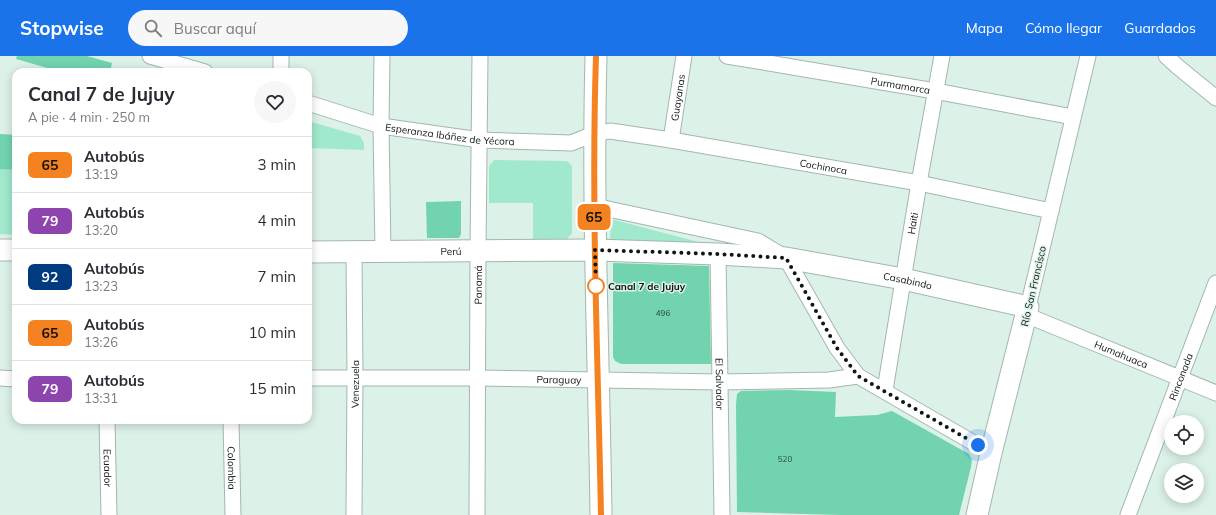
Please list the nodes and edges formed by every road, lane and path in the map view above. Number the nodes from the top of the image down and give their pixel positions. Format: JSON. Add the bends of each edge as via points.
{"nodes":[{"id":1,"x":150,"y":56,"type":"edge"},
{"id":2,"x":281,"y":56,"type":"edge"},
{"id":3,"x":382,"y":56,"type":"edge"},
{"id":4,"x":480,"y":56,"type":"edge"},
{"id":5,"x":596,"y":56,"type":"edge"},
{"id":6,"x":684,"y":56,"type":"edge"},
{"id":7,"x":727,"y":56,"type":"edge"},
{"id":8,"x":942,"y":56,"type":"edge"},
{"id":9,"x":1088,"y":56,"type":"edge"},
{"id":10,"x":1166,"y":56,"type":"edge"},
{"id":11,"x":191,"y":68,"type":"edge"},
{"id":12,"x":280,"y":68,"type":"edge"},
{"id":13,"x":935,"y":92,"type":"junction"},
{"id":14,"x":1216,"y":98,"type":"edge"},
{"id":15,"x":312,"y":104,"type":"edge"},
{"id":16,"x":1073,"y":117,"type":"junction"},
{"id":17,"x":381,"y":126,"type":"junction"},
{"id":18,"x":594,"y":134,"type":"junction"},
{"id":19,"x":480,"y":140,"type":"junction"},
{"id":20,"x":671,"y":140,"type":"junction"},
{"id":21,"x":919,"y":183,"type":"junction"},
{"id":22,"x":594,"y":206,"type":"junction"},
{"id":23,"x":1051,"y":211,"type":"junction"},
{"id":24,"x":0,"y":250,"type":"edge"},
{"id":25,"x":12,"y":250,"type":"edge"},
{"id":26,"x":595,"y":250,"type":"junction"},
{"id":27,"x":478,"y":251,"type":"junction"},
{"id":28,"x":312,"y":252,"type":"edge"},
{"id":29,"x":354,"y":252,"type":"junction"},
{"id":30,"x":383,"y":252,"type":"junction"},
{"id":31,"x":718,"y":254,"type":"junction"},
{"id":32,"x":786,"y":258,"type":"junction"},
{"id":33,"x":903,"y":279,"type":"junction"},
{"id":34,"x":1216,"y":283,"type":"edge"},
{"id":35,"x":1027,"y":311,"type":"junction"},
{"id":36,"x":858,"y":376,"type":"junction"},
{"id":37,"x":355,"y":377,"type":"junction"},
{"id":38,"x":0,"y":378,"type":"edge"},
{"id":39,"x":12,"y":378,"type":"edge"},
{"id":40,"x":312,"y":378,"type":"edge"},
{"id":41,"x":478,"y":378,"type":"junction"},
{"id":42,"x":1180,"y":379,"type":"junction"},
{"id":43,"x":599,"y":380,"type":"junction"},
{"id":44,"x":720,"y":382,"type":"junction"},
{"id":45,"x":885,"y":390,"type":"junction"},
{"id":46,"x":1216,"y":393,"type":"edge"},
{"id":47,"x":107,"y":424,"type":"edge"},
{"id":48,"x":231,"y":424,"type":"edge"},
{"id":49,"x":991,"y":453,"type":"junction"},
{"id":50,"x":109,"y":515,"type":"edge"},
{"id":51,"x":233,"y":515,"type":"edge"},
{"id":52,"x":354,"y":515,"type":"edge"},
{"id":53,"x":477,"y":515,"type":"edge"},
{"id":54,"x":601,"y":515,"type":"edge"},
{"id":55,"x":722,"y":515,"type":"edge"},
{"id":56,"x":977,"y":515,"type":"edge"},
{"id":57,"x":1128,"y":515,"type":"edge"}],
"edges":[{"from":1,"to":11,"type":"street"},
{"from":2,"to":12,"type":"street"},
{"from":3,"to":17,"type":"street"},
{"from":4,"to":19,"type":"street","name":"Panamá"},
{"from":5,"to":18,"type":"main road"},
{"from":6,"to":20,"type":"street","name":"Guayanas"},
{"from":7,"to":13,"type":"street","name":"Purmamarca"},
{"from":8,"to":13,"type":"street","name":"Haiti"},
{"from":9,"to":16,"type":"street","name":"Río San Francisco"},
{"from":10,"to":14,"type":"street"},
{"from":13,"to":16,"type":"street","name":"Purmamarca"},
{"from":13,"to":21,"type":"street","name":"Haiti"},
{"from":15,"to":17,"type":"street","name":"Esperanza Ibáñez de Yécora"},
{"from":16,"to":23,"type":"street","name":"Río San Francisco"},
{"from":17,"to":19,"type":"street","name":"Esperanza Ibáñez de Yécora"},
{"from":17,"to":30,"type":"street"},
{"from":18,"to":19,"type":"street","name":"Esperanza Ibáñez de Yécora","via":[[571,143]]},
{"from":18,"to":20,"type":"street","name":"Cochinoca","via":[[610,131]]},
{"from":18,"to":22,"type":"main road"},
{"from":19,"to":27,"type":"street","name":"Panamá"},
{"from":20,"to":21,"type":"street","name":"Cochinoca"},
{"from":21,"to":23,"type":"street","name":"Cochinoca"},
{"from":21,"to":33,"type":"street","name":"Haiti"},
{"from":22,"to":26,"type":"main road"},
{"from":22,"to":32,"type":"street","name":"Casabindo","via":[[758,241]]},
{"from":23,"to":35,"type":"street","name":"Río San Francisco"},
{"from":24,"to":25,"type":"main road"},
{"from":26,"to":27,"type":"main road","name":"Perú"},
{"from":26,"to":31,"type":"main road","name":"Casabindo"},
{"from":26,"to":43,"type":"main road"},
{"from":27,"to":30,"type":"main road","name":"Perú"},
{"from":27,"to":41,"type":"street","name":"Panamá"},
{"from":28,"to":29,"type":"main road","name":"Perú"},
{"from":29,"to":30,"type":"main road","name":"Perú"},
{"from":29,"to":37,"type":"street","name":"Venezuela"},
{"from":31,"to":32,"type":"main road","name":"Casabindo"},
{"from":31,"to":44,"type":"street","name":"El Salvador"},
{"from":32,"to":33,"type":"main road","name":"Casabindo"},
{"from":32,"to":36,"type":"street","via":[[837,348]]},
{"from":33,"to":35,"type":"main road","name":"Casabindo"},
{"from":33,"to":45,"type":"street","name":"Haiti"},
{"from":34,"to":42,"type":"street","name":"Rinconada"},
{"from":35,"to":42,"type":"street","name":"Humahuaca"},
{"from":35,"to":49,"type":"main road","name":"Río San Francisco"},
{"from":36,"to":44,"type":"street","name":"Paraguay","via":[[829,380]]},
{"from":36,"to":45,"type":"street"},
{"from":37,"to":40,"type":"street","name":"Paraguay"},
{"from":37,"to":41,"type":"street","name":"Paraguay"},
{"from":37,"to":52,"type":"street","name":"Venezuela"},
{"from":38,"to":39,"type":"street"},
{"from":41,"to":43,"type":"street","name":"Paraguay"},
{"from":41,"to":53,"type":"street","name":"Panamá"},
{"from":42,"to":46,"type":"street","name":"Humahuaca"},
{"from":42,"to":57,"type":"street","name":"Rinconada"},
{"from":43,"to":44,"type":"street","name":"Paraguay"},
{"from":43,"to":54,"type":"main road"},
{"from":44,"to":55,"type":"street","name":"El Salvador"},
{"from":45,"to":49,"type":"street"},
{"from":47,"to":50,"type":"street","name":"Ecuador"},
{"from":48,"to":51,"type":"street","name":"Colombia"},
{"from":49,"to":56,"type":"main road","name":"Río San Francisco"}]}
